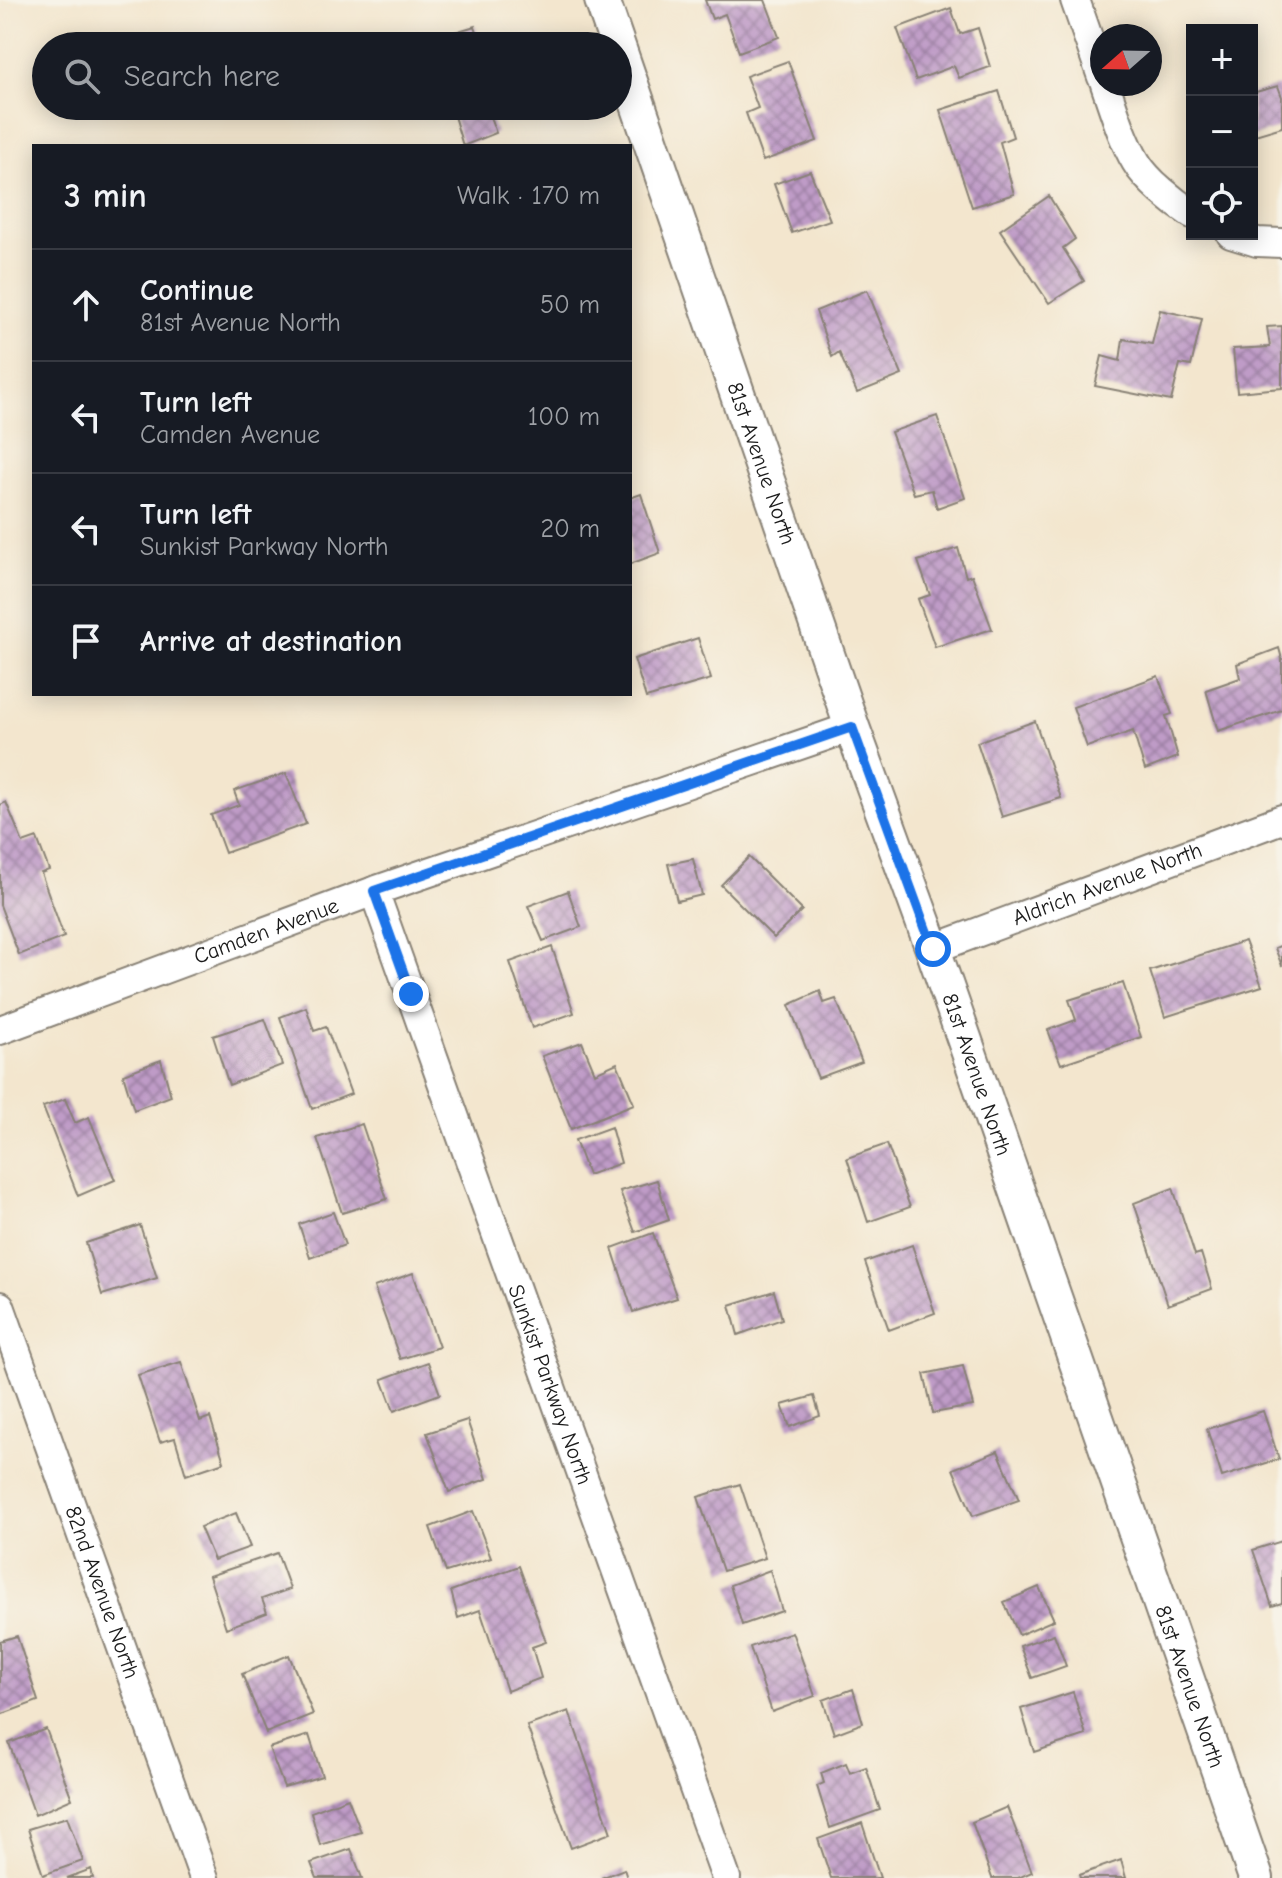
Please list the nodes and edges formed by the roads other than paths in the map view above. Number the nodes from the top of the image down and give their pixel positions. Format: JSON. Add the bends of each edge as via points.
{"nodes":[{"id":1,"x":602,"y":0,"type":"edge"},
{"id":2,"x":1075,"y":0,"type":"edge"},
{"id":3,"x":613,"y":32,"type":"edge"},
{"id":4,"x":1090,"y":43,"type":"edge"},
{"id":5,"x":632,"y":87,"type":"edge"},
{"id":6,"x":1109,"y":96,"type":"edge"},
{"id":7,"x":1186,"y":210,"type":"edge"},
{"id":8,"x":1250,"y":240,"type":"edge"},
{"id":9,"x":1282,"y":243,"type":"edge"},
{"id":10,"x":852,"y":727,"type":"junction"},
{"id":11,"x":1282,"y":819,"type":"edge"},
{"id":12,"x":374,"y":891,"type":"junction"},
{"id":13,"x":933,"y":949,"type":"junction"},
{"id":14,"x":0,"y":1030,"type":"edge"},
{"id":15,"x":0,"y":1306,"type":"edge"},
{"id":16,"x":204,"y":1878,"type":"edge"},
{"id":17,"x":726,"y":1878,"type":"edge"},
{"id":18,"x":1256,"y":1878,"type":"edge"}],
"edges":[{"from":1,"to":3,"type":"street","name":"81st Avenue North"},
{"from":2,"to":4,"type":"street"},
{"from":5,"to":10,"type":"street","name":"81st Avenue North"},
{"from":6,"to":7,"type":"street","via":[[1137,164]]},
{"from":8,"to":9,"type":"street"},
{"from":10,"to":12,"type":"street","name":"Camden Avenue"},
{"from":10,"to":13,"type":"street","name":"81st Avenue North"},
{"from":11,"to":13,"type":"street","name":"Aldrich Avenue North"},
{"from":12,"to":14,"type":"street","name":"Camden Avenue"},
{"from":12,"to":17,"type":"street","name":"Sunkist Parkway North"},
{"from":13,"to":18,"type":"street","name":"81st Avenue North"},
{"from":15,"to":16,"type":"street","name":"82nd Avenue North"}]}
